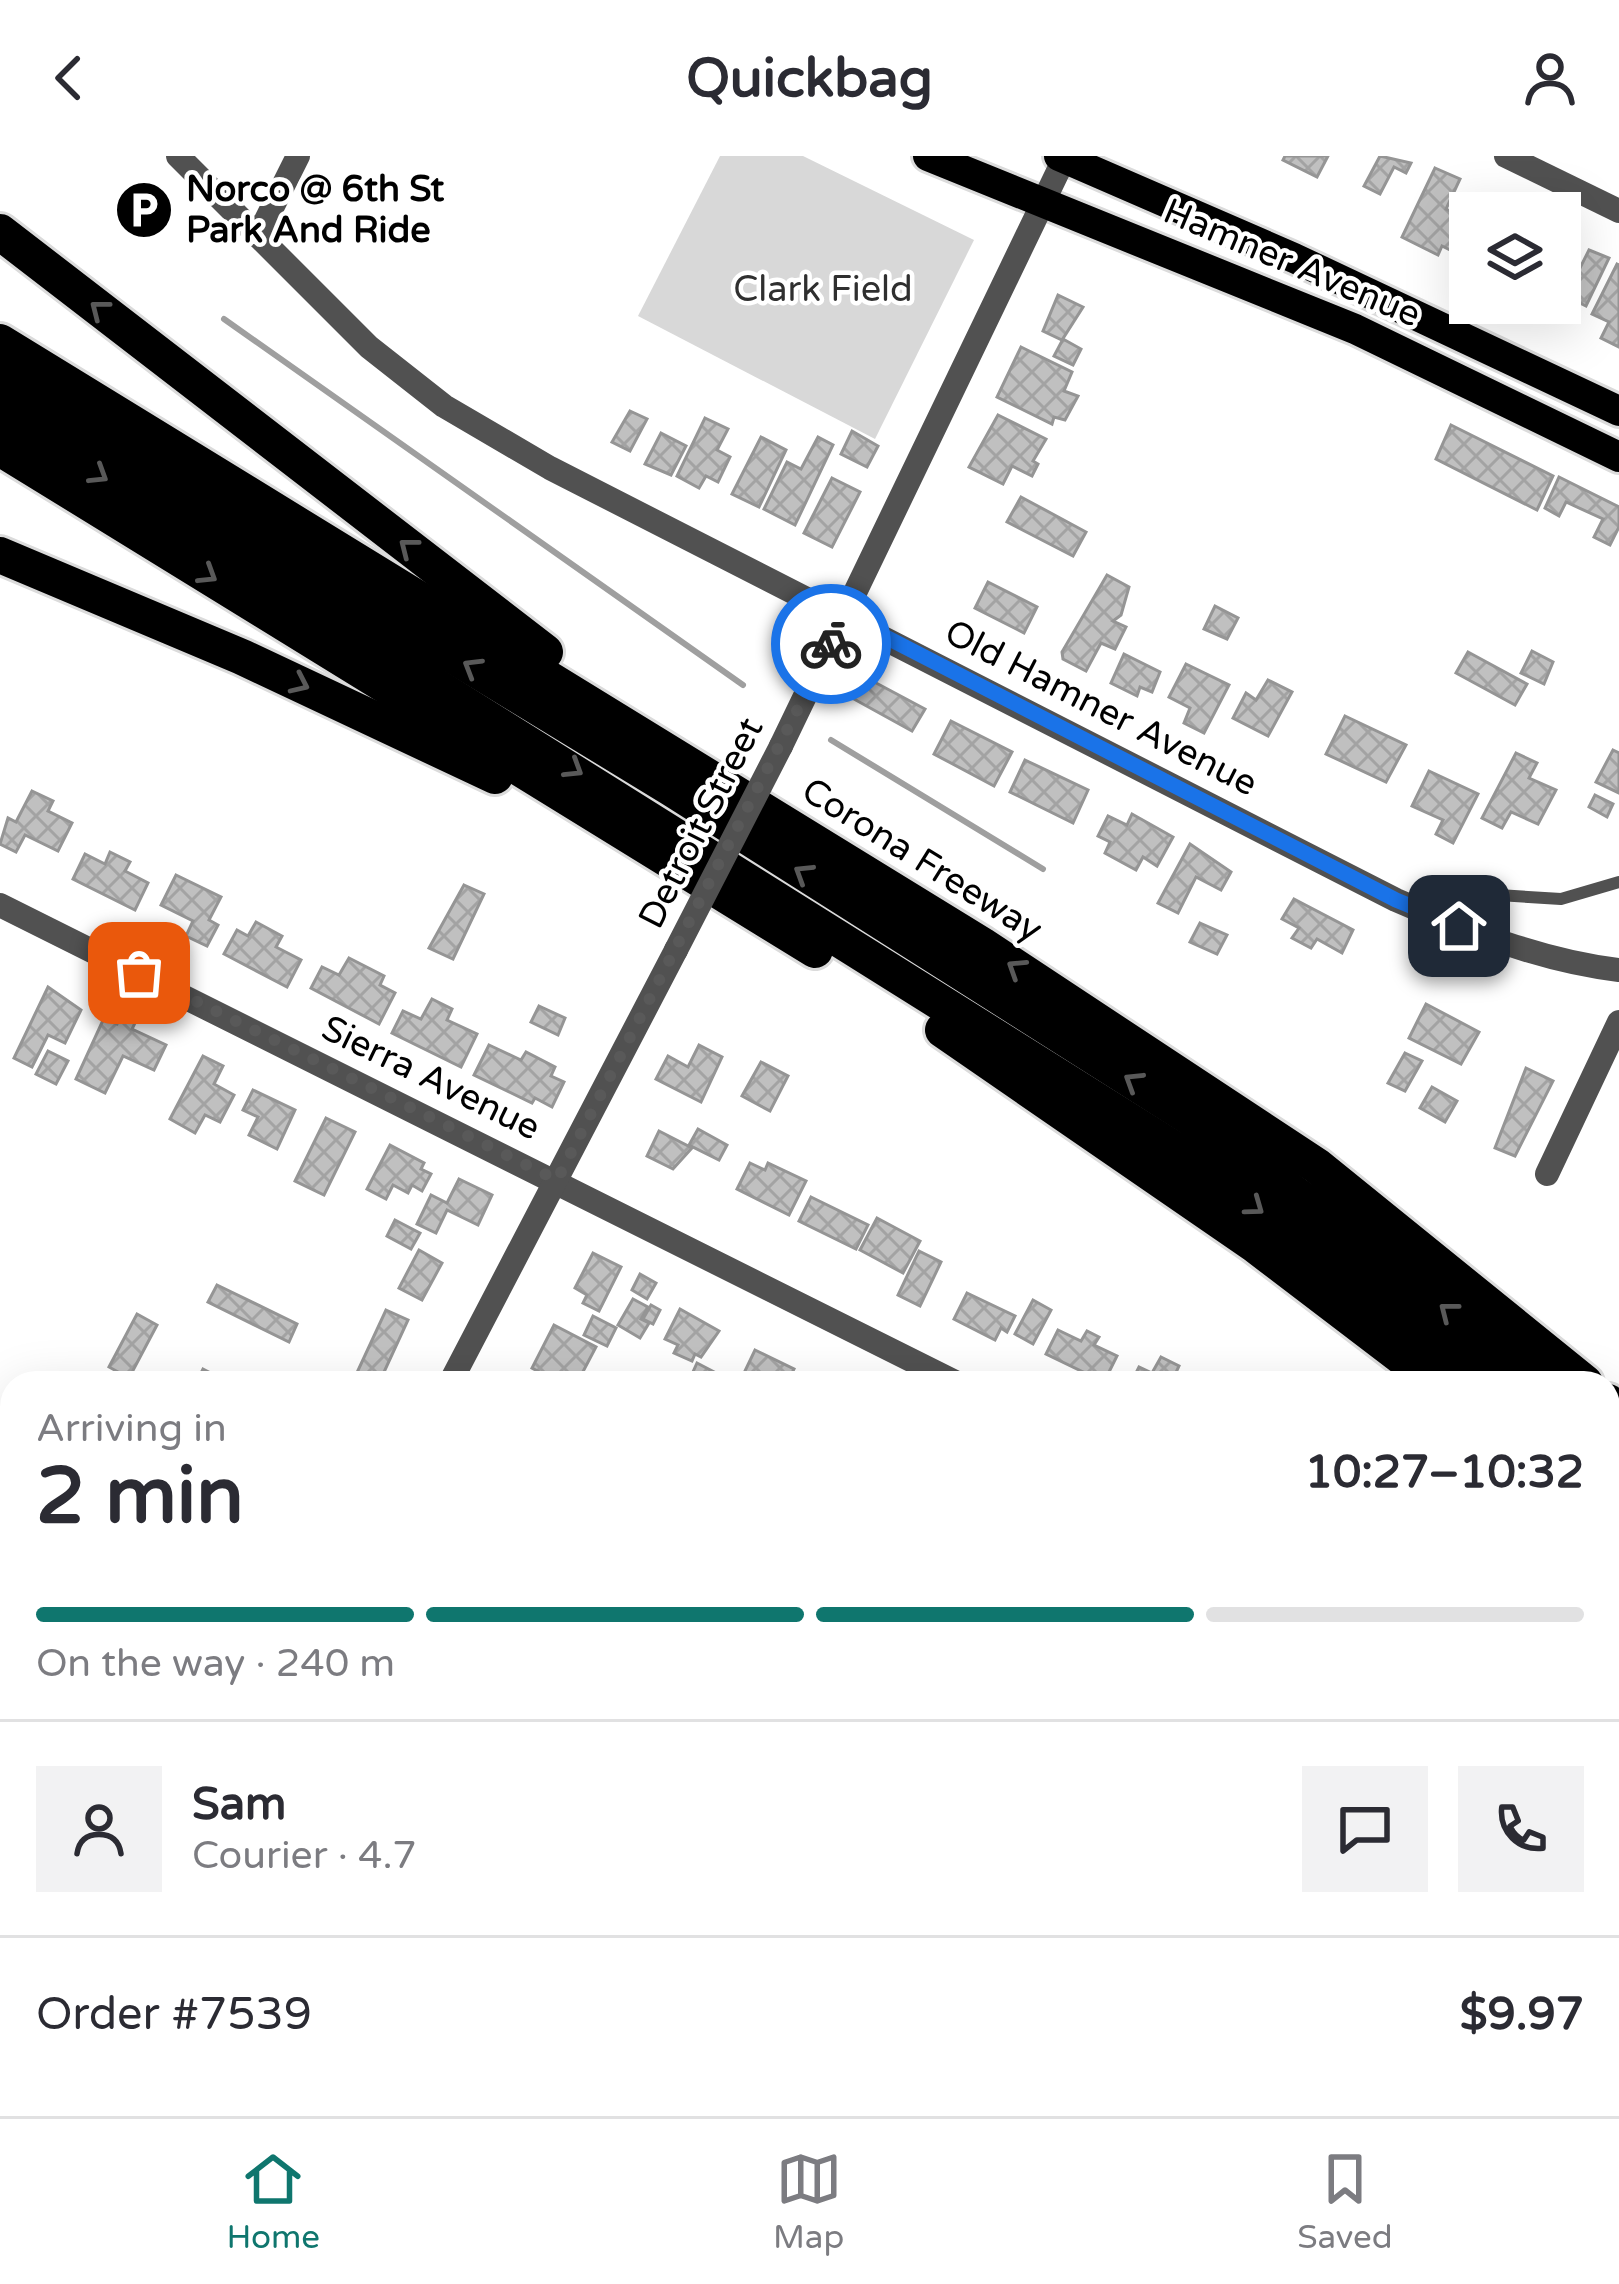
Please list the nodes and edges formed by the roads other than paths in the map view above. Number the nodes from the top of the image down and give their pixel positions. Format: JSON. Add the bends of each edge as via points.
{"nodes":[{"id":1,"x":178,"y":156,"type":"edge"},
{"id":2,"x":298,"y":156,"type":"edge"},
{"id":3,"x":928,"y":156,"type":"edge"},
{"id":4,"x":1506,"y":156,"type":"edge"},
{"id":5,"x":1061,"y":157,"type":"edge"},
{"id":6,"x":1044,"y":201,"type":"junction"},
{"id":7,"x":1619,"y":212,"type":"edge"},
{"id":8,"x":0,"y":232,"type":"edge"},
{"id":9,"x":259,"y":236,"type":"junction"},
{"id":10,"x":0,"y":342,"type":"edge"},
{"id":11,"x":0,"y":380,"type":"edge"},
{"id":12,"x":1619,"y":411,"type":"edge"},
{"id":13,"x":0,"y":413,"type":"edge"},
{"id":14,"x":0,"y":448,"type":"edge"},
{"id":15,"x":1619,"y":457,"type":"edge"},
{"id":16,"x":0,"y":555,"type":"edge"},
{"id":17,"x":845,"y":616,"type":"junction"},
{"id":18,"x":700,"y":772,"type":"junction"},
{"id":19,"x":652,"y":849,"type":"junction"},
{"id":20,"x":1619,"y":882,"type":"edge"},
{"id":21,"x":0,"y":904,"type":"edge"},
{"id":22,"x":1427,"y":914,"type":"junction"},
{"id":23,"x":1619,"y":970,"type":"edge"},
{"id":24,"x":1619,"y":1022,"type":"edge"},
{"id":25,"x":1547,"y":1174,"type":"dead end"},
{"id":26,"x":557,"y":1180,"type":"junction"},
{"id":27,"x":456,"y":1371,"type":"edge"},
{"id":28,"x":933,"y":1371,"type":"edge"},
{"id":29,"x":1420,"y":1371,"type":"edge"},
{"id":30,"x":1471,"y":1371,"type":"edge"},
{"id":31,"x":1524,"y":1371,"type":"edge"},
{"id":32,"x":1570,"y":1371,"type":"edge"}],
"edges":[{"from":1,"to":9,"type":"street","name":"Old Hamner Avenue"},
{"from":2,"to":9,"type":"street"},
{"from":3,"to":6,"type":"main road","name":"Hamner Avenue"},
{"from":4,"to":7,"type":"street"},
{"from":5,"to":6,"type":"street","name":"Detroit Street"},
{"from":5,"to":12,"type":"main road","name":"Hamner Avenue"},
{"from":6,"to":15,"type":"main road","name":"Hamner Avenue","via":[[1355,329]]},
{"from":6,"to":17,"type":"street","name":"Detroit Street"},
{"from":18,"to":8,"type":"highway","one_way":true},
{"from":9,"to":17,"type":"street","name":"Old Hamner Avenue","via":[[369,347],[444,406],[595,493]]},
{"from":10,"to":18,"type":"highway","name":"Corona Freeway"},
{"from":31,"to":11,"type":"highway","one_way":true,"via":[[1188,1115]]},
{"from":13,"to":30,"type":"highway","one_way":true,"via":[[1174,1149]]},
{"from":14,"to":19,"type":"highway","one_way":true},
{"from":16,"to":19,"type":"highway","one_way":true,"via":[[242,657]]},
{"from":17,"to":22,"type":"street","name":"Old Hamner Avenue"},
{"from":17,"to":26,"type":"street","name":"Detroit Street","bridge":true},
{"from":32,"to":18,"type":"highway","name":"Corona Freeway","one_way":true,"via":[[1316,1166],[982,945]]},
{"from":19,"to":29,"type":"highway","via":[[932,1022],[1255,1245]]},
{"from":20,"to":22,"type":"lane","via":[[1561,899],[1468,893]]},
{"from":21,"to":26,"type":"street","name":"Sierra Avenue"},
{"from":22,"to":23,"type":"street","name":"Old Hamner Avenue","via":[[1491,940]]},
{"from":24,"to":25,"type":"street"},
{"from":26,"to":27,"type":"street","name":"Detroit Street"},
{"from":26,"to":28,"type":"street","name":"Sierra Avenue"}]}
